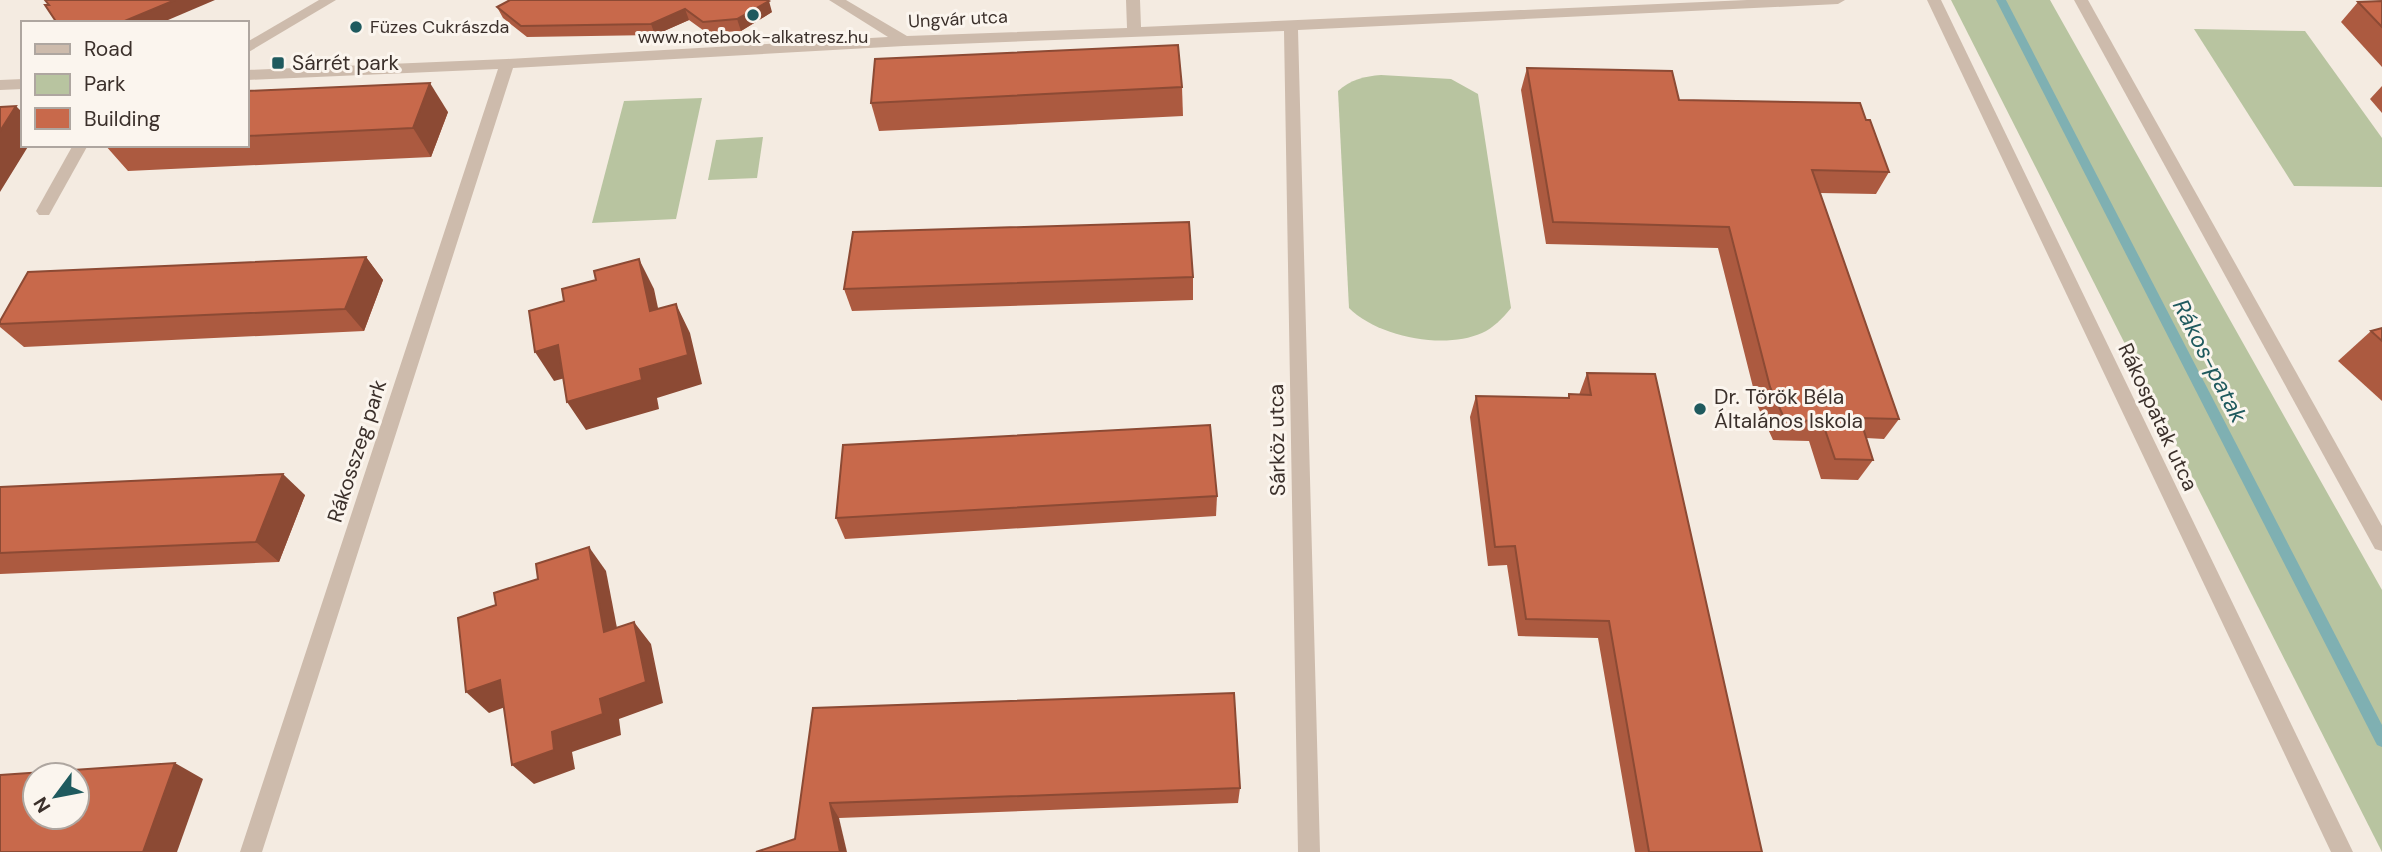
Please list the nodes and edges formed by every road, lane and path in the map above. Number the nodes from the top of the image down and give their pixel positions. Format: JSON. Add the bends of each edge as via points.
{"nodes":[{"id":1,"x":329,"y":0,"type":"edge"},
{"id":2,"x":836,"y":0,"type":"edge"},
{"id":3,"x":1133,"y":0,"type":"edge"},
{"id":4,"x":1818,"y":0,"type":"edge"},
{"id":5,"x":1838,"y":0,"type":"edge"},
{"id":6,"x":1934,"y":0,"type":"edge"},
{"id":7,"x":2081,"y":0,"type":"edge"},
{"id":8,"x":1291,"y":26,"type":"junction"},
{"id":9,"x":1134,"y":31,"type":"junction"},
{"id":10,"x":904,"y":41,"type":"junction"},
{"id":11,"x":248,"y":47,"type":"edge"},
{"id":12,"x":507,"y":64,"type":"junction"},
{"id":13,"x":248,"y":75,"type":"edge"},
{"id":14,"x":21,"y":84,"type":"edge"},
{"id":15,"x":0,"y":85,"type":"edge"},
{"id":16,"x":80,"y":147,"type":"edge"},
{"id":17,"x":44,"y":211,"type":"dead end"},
{"id":18,"x":2382,"y":543,"type":"edge"},
{"id":19,"x":251,"y":852,"type":"edge"},
{"id":20,"x":1308,"y":852,"type":"edge"},
{"id":21,"x":2342,"y":852,"type":"edge"}],
"edges":[{"from":1,"to":11,"type":"street"},
{"from":2,"to":10,"type":"street"},
{"from":3,"to":9,"type":"street"},
{"from":4,"to":5,"type":"street","name":"Ungvár utca"},
{"from":4,"to":8,"type":"street","name":"Ungvár utca"},
{"from":6,"to":21,"type":"street","name":"Rákospatak utca"},
{"from":7,"to":18,"type":"street"},
{"from":8,"to":9,"type":"street","name":"Ungvár utca"},
{"from":8,"to":20,"type":"street","name":"Sárköz utca"},
{"from":9,"to":10,"type":"street","name":"Ungvár utca"},
{"from":10,"to":12,"type":"street","name":"Ungvár utca"},
{"from":12,"to":13,"type":"street","name":"Ungvár utca"},
{"from":12,"to":19,"type":"street","name":"Rákosszeg park"},
{"from":14,"to":15,"type":"street"},
{"from":16,"to":17,"type":"street"}]}
